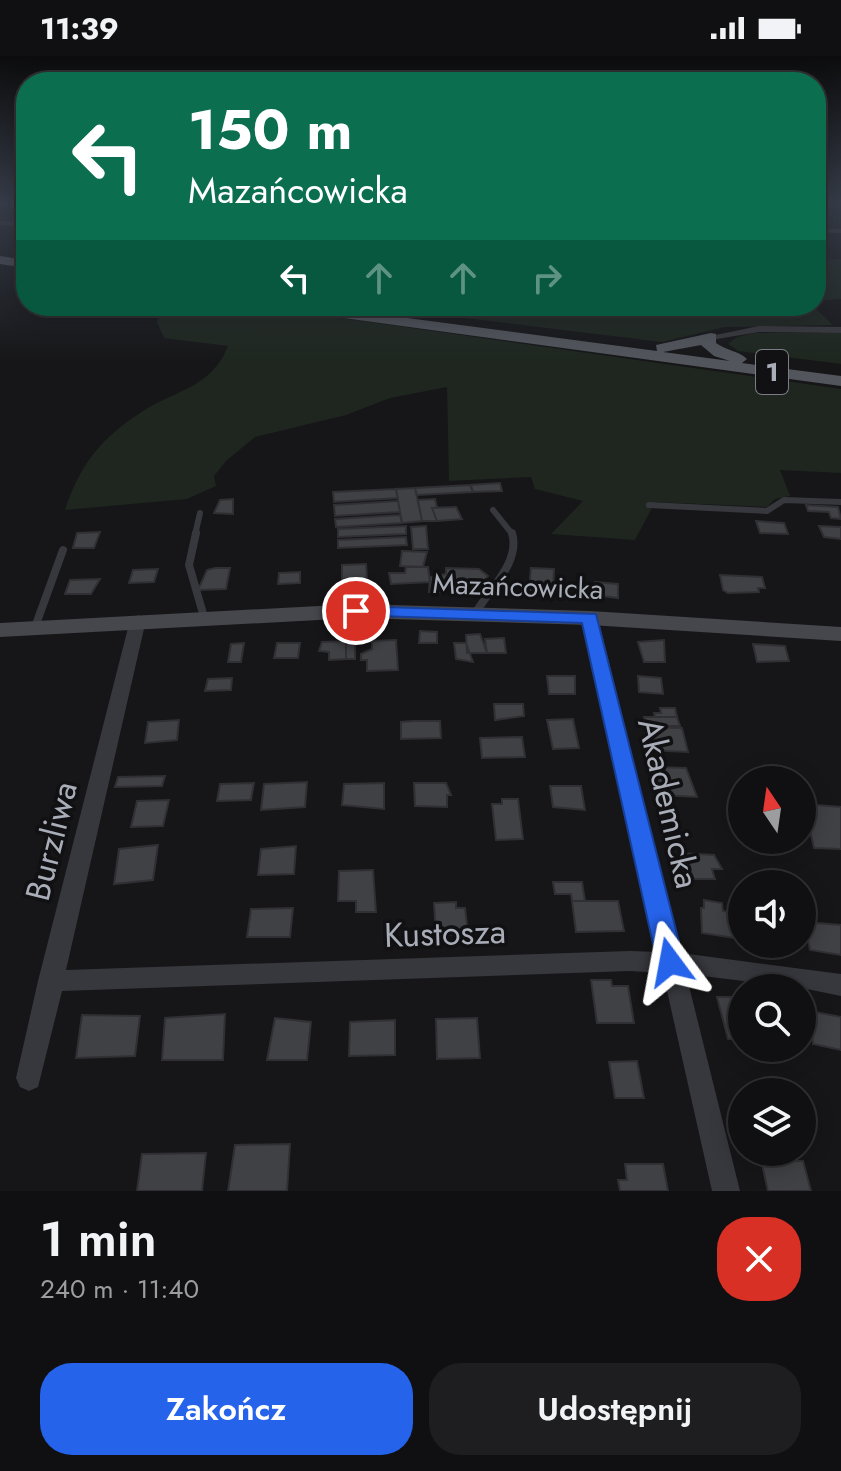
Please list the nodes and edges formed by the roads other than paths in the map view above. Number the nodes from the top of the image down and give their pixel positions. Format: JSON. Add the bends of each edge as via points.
{"nodes":[{"id":1,"x":359,"y":316,"type":"edge"},
{"id":2,"x":409,"y":316,"type":"edge"},
{"id":3,"x":841,"y":330,"type":"edge"},
{"id":4,"x":711,"y":337,"type":"junction"},
{"id":5,"x":651,"y":348,"type":"junction"},
{"id":6,"x":746,"y":361,"type":"junction"},
{"id":7,"x":841,"y":373,"type":"edge"},
{"id":8,"x":841,"y":381,"type":"edge"},
{"id":9,"x":841,"y":502,"type":"edge"},
{"id":10,"x":649,"y":505,"type":"dead end"},
{"id":11,"x":493,"y":510,"type":"dead end"},
{"id":12,"x":200,"y":513,"type":"dead end"},
{"id":13,"x":63,"y":550,"type":"dead end"},
{"id":14,"x":475,"y":614,"type":"junction"},
{"id":15,"x":204,"y":617,"type":"junction"},
{"id":16,"x":590,"y":618,"type":"junction"},
{"id":17,"x":138,"y":620,"type":"junction"},
{"id":18,"x":35,"y":627,"type":"junction"},
{"id":19,"x":0,"y":630,"type":"edge"},
{"id":20,"x":841,"y":634,"type":"edge"},
{"id":21,"x":670,"y":962,"type":"junction"},
{"id":22,"x":50,"y":981,"type":"junction"},
{"id":23,"x":841,"y":985,"type":"edge"},
{"id":24,"x":29,"y":1078,"type":"dead end"},
{"id":25,"x":726,"y":1191,"type":"edge"}],
"edges":[{"from":1,"to":8,"type":"main road","number":"1"},
{"from":2,"to":5,"type":"main road","number":"1"},
{"from":3,"to":4,"type":"street","via":[[759,329]]},
{"from":4,"to":5,"type":"main road"},
{"from":4,"to":6,"type":"main road","via":[[708,344],[713,350]]},
{"from":5,"to":6,"type":"main road","number":"1"},
{"from":6,"to":7,"type":"main road","number":"1"},
{"from":9,"to":10,"type":"lane","via":[[784,500],[767,511]]},
{"from":11,"to":14,"type":"lane","via":[[511,530],[513,559]]},
{"from":12,"to":15,"type":"lane","via":[[189,565]]},
{"from":13,"to":18,"type":"lane"},
{"from":14,"to":15,"type":"street","name":"Mazańcowicka","via":[[356,611]]},
{"from":14,"to":16,"type":"street","name":"Mazańcowicka"},
{"from":15,"to":17,"type":"street","name":"Mazańcowicka"},
{"from":16,"to":20,"type":"street","name":"Mazańcowicka"},
{"from":16,"to":21,"type":"street","name":"Akademicka"},
{"from":17,"to":18,"type":"street","name":"Mazańcowicka"},
{"from":17,"to":22,"type":"street","name":"Burzliwa"},
{"from":18,"to":19,"type":"street","name":"Mazańcowicka"},
{"from":21,"to":22,"type":"street","name":"Kustosza"},
{"from":21,"to":23,"type":"street","name":"Kustosza"},
{"from":21,"to":25,"type":"street","name":"Akademicka"},
{"from":22,"to":24,"type":"street","name":"Burzliwa"}]}
